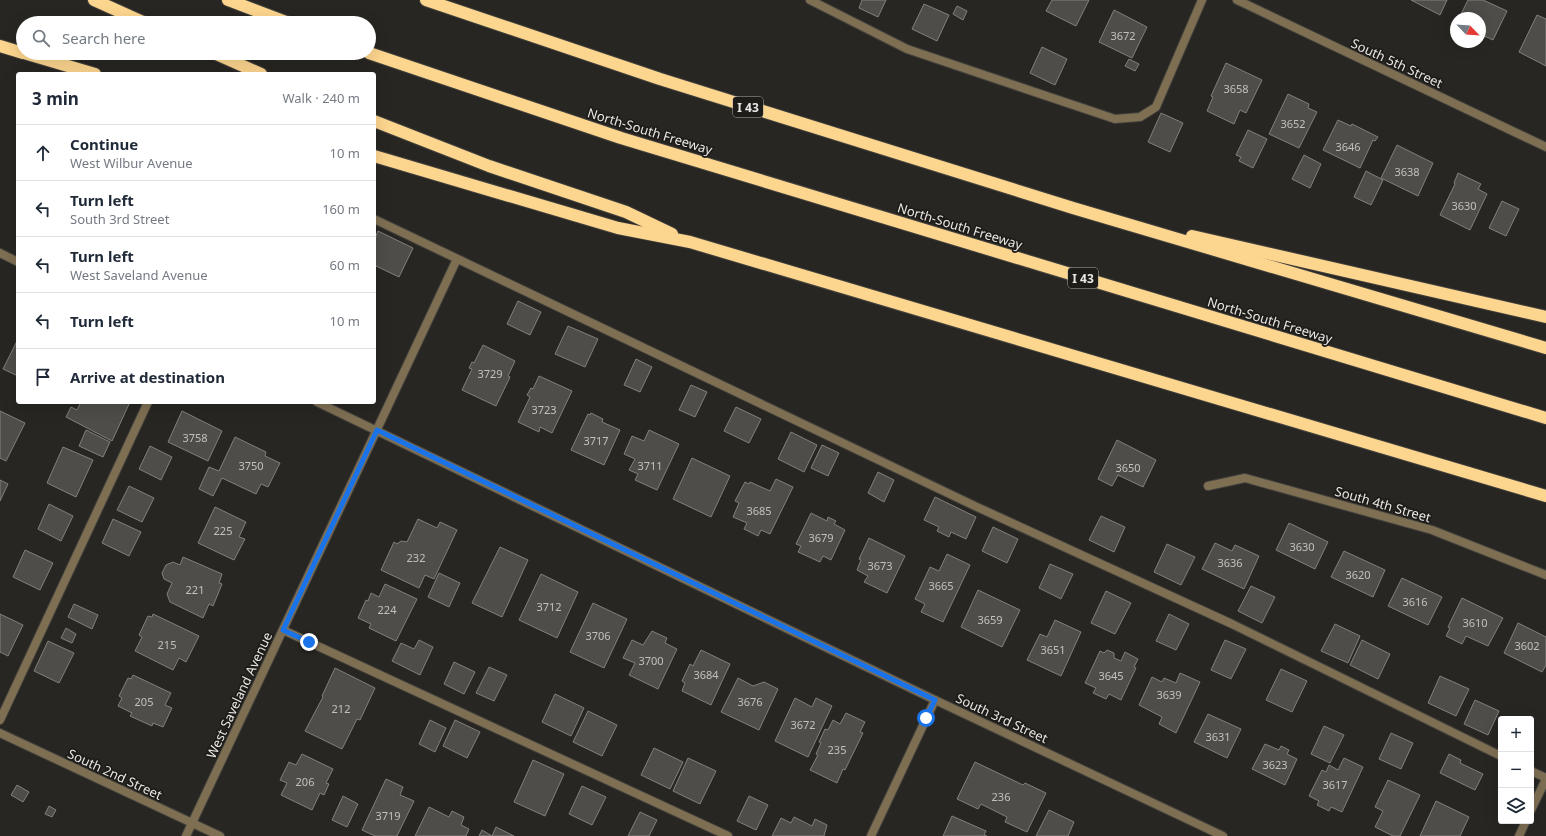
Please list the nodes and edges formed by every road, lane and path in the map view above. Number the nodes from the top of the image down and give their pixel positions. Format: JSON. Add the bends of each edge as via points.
{"nodes":[{"id":1,"x":94,"y":0,"type":"edge"},
{"id":2,"x":228,"y":0,"type":"edge"},
{"id":3,"x":426,"y":0,"type":"edge"},
{"id":4,"x":810,"y":0,"type":"edge"},
{"id":5,"x":1202,"y":0,"type":"edge"},
{"id":6,"x":1238,"y":0,"type":"edge"},
{"id":7,"x":129,"y":16,"type":"edge"},
{"id":8,"x":270,"y":16,"type":"edge"},
{"id":9,"x":0,"y":46,"type":"edge"},
{"id":10,"x":16,"y":51,"type":"edge"},
{"id":11,"x":376,"y":55,"type":"edge"},
{"id":12,"x":47,"y":60,"type":"edge"},
{"id":13,"x":230,"y":60,"type":"edge"},
{"id":14,"x":88,"y":72,"type":"edge"},
{"id":15,"x":257,"y":72,"type":"edge"},
{"id":16,"x":376,"y":122,"type":"edge"},
{"id":17,"x":1546,"y":147,"type":"edge"},
{"id":18,"x":376,"y":157,"type":"edge"},
{"id":19,"x":1072,"y":208,"type":"junction"},
{"id":20,"x":376,"y":220,"type":"edge"},
{"id":21,"x":690,"y":242,"type":"junction"},
{"id":22,"x":0,"y":253,"type":"edge"},
{"id":23,"x":457,"y":259,"type":"junction"},
{"id":24,"x":16,"y":261,"type":"edge"},
{"id":25,"x":1546,"y":317,"type":"edge"},
{"id":26,"x":1546,"y":348,"type":"edge"},
{"id":27,"x":147,"y":404,"type":"edge"},
{"id":28,"x":321,"y":404,"type":"edge"},
{"id":29,"x":1546,"y":418,"type":"edge"},
{"id":30,"x":377,"y":430,"type":"junction"},
{"id":31,"x":1208,"y":486,"type":"dead end"},
{"id":32,"x":1546,"y":496,"type":"edge"},
{"id":33,"x":1546,"y":574,"type":"edge"},
{"id":34,"x":283,"y":630,"type":"junction"},
{"id":35,"x":935,"y":700,"type":"junction"},
{"id":36,"x":0,"y":720,"type":"edge"},
{"id":37,"x":0,"y":733,"type":"edge"},
{"id":38,"x":1498,"y":755,"type":"edge"},
{"id":39,"x":1534,"y":772,"type":"edge"},
{"id":40,"x":1546,"y":778,"type":"edge"},
{"id":41,"x":1534,"y":804,"type":"edge"},
{"id":42,"x":192,"y":823,"type":"junction"},
{"id":43,"x":1525,"y":824,"type":"edge"},
{"id":44,"x":186,"y":836,"type":"edge"},
{"id":45,"x":220,"y":836,"type":"edge"},
{"id":46,"x":728,"y":836,"type":"edge"},
{"id":47,"x":871,"y":836,"type":"edge"},
{"id":48,"x":1223,"y":836,"type":"edge"},
{"id":49,"x":1519,"y":836,"type":"edge"}],
"edges":[{"from":1,"to":7,"type":"highway"},
{"from":2,"to":8,"type":"highway"},
{"from":3,"to":19,"type":"highway","number":"I 43","via":[[660,79]]},
{"from":4,"to":5,"type":"street","via":[[907,49],[1115,119],[1140,117],[1156,107]]},
{"from":6,"to":17,"type":"street","name":"South 5th Street"},
{"from":9,"to":10,"type":"highway"},
{"from":11,"to":29,"type":"highway","name":"North-South Freeway","number":"I 43","via":[[621,138]]},
{"from":12,"to":14,"type":"highway"},
{"from":13,"to":15,"type":"highway"},
{"from":16,"to":21,"type":"highway","via":[[489,166],[626,212]]},
{"from":18,"to":21,"type":"highway","via":[[618,228]]},
{"from":19,"to":25,"type":"highway"},
{"from":19,"to":26,"type":"highway","number":"I 43"},
{"from":20,"to":23,"type":"street"},
{"from":21,"to":32,"type":"highway"},
{"from":22,"to":24,"type":"street"},
{"from":23,"to":30,"type":"street","name":"West Saveland Avenue"},
{"from":23,"to":38,"type":"street","via":[[977,507],[1232,624]]},
{"from":27,"to":36,"type":"street"},
{"from":28,"to":30,"type":"street","name":"South 3rd Street"},
{"from":30,"to":34,"type":"street","name":"West Saveland Avenue"},
{"from":30,"to":35,"type":"street","name":"South 3rd Street"},
{"from":31,"to":33,"type":"street","name":"South 4th Street","via":[[1245,478],[1432,530]]},
{"from":34,"to":42,"type":"street","name":"West Saveland Avenue"},
{"from":34,"to":46,"type":"street"},
{"from":35,"to":47,"type":"street"},
{"from":35,"to":48,"type":"street","name":"South 3rd Street"},
{"from":37,"to":42,"type":"street","name":"South 2nd Street"},
{"from":39,"to":40,"type":"street"},
{"from":40,"to":41,"type":"street"},
{"from":42,"to":44,"type":"street","name":"West Saveland Avenue"},
{"from":42,"to":45,"type":"street","name":"South 2nd Street"},
{"from":43,"to":49,"type":"street"}]}
